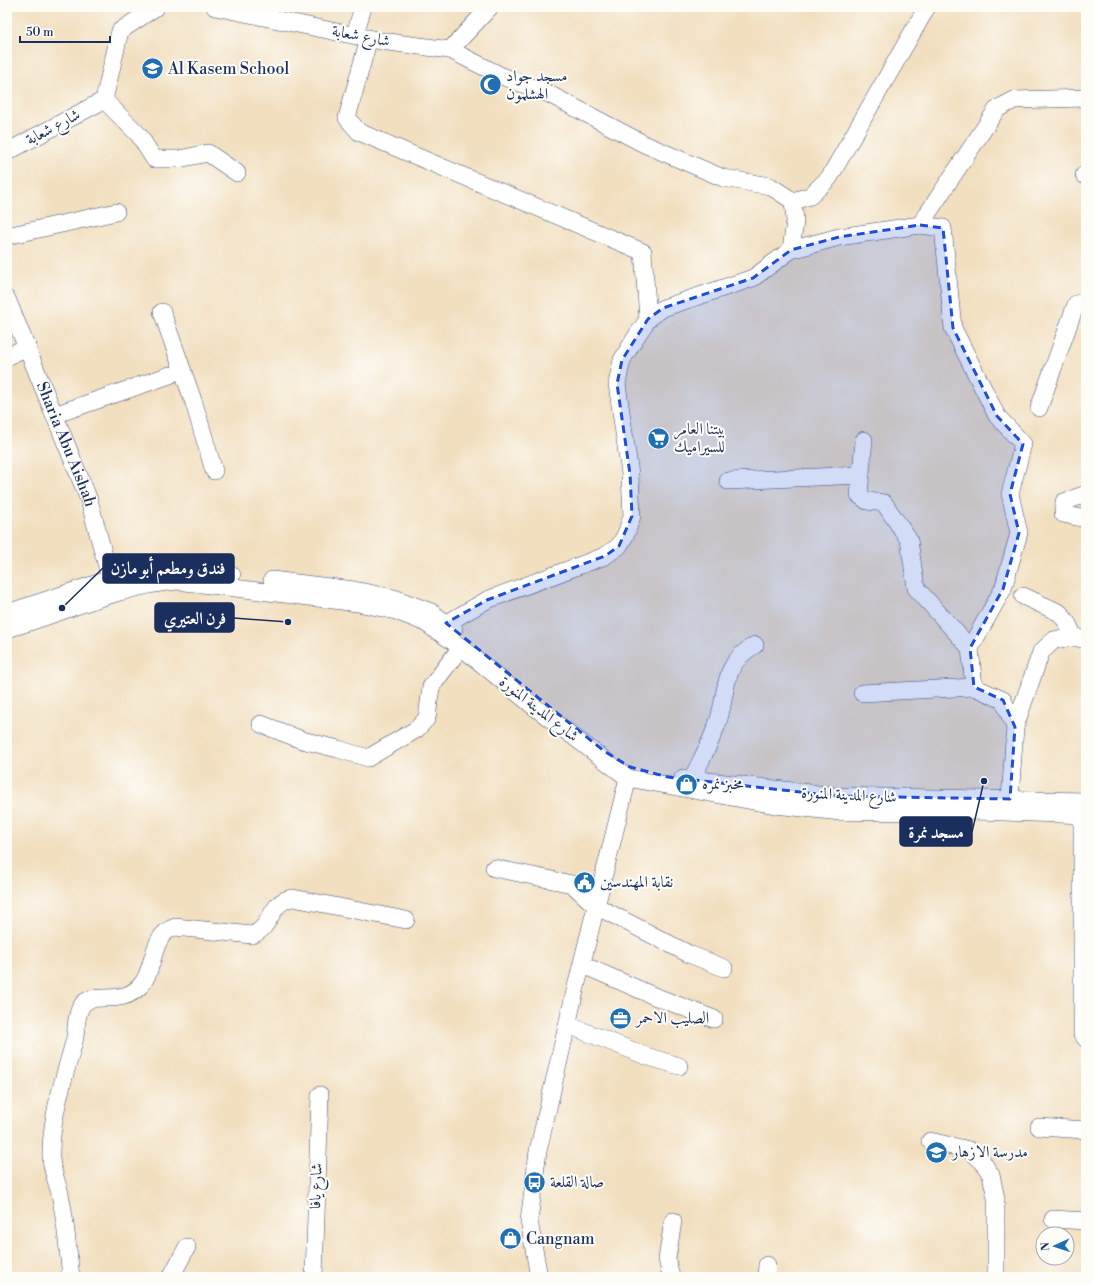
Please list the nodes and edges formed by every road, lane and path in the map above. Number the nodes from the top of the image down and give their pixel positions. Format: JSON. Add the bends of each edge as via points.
{"nodes":[{"id":1,"x":215,"y":7,"type":"edge"},
{"id":2,"x":363,"y":7,"type":"edge"},
{"id":3,"x":490,"y":7,"type":"edge"},
{"id":4,"x":927,"y":7,"type":"edge"},
{"id":5,"x":148,"y":9,"type":"edge"},
{"id":6,"x":362,"y":36,"type":"junction"},
{"id":7,"x":450,"y":50,"type":"junction"},
{"id":8,"x":1086,"y":98,"type":"edge"},
{"id":9,"x":104,"y":100,"type":"junction"},
{"id":10,"x":7,"y":152,"type":"edge"},
{"id":11,"x":237,"y":174,"type":"dead end"},
{"id":12,"x":793,"y":201,"type":"junction"},
{"id":13,"x":116,"y":212,"type":"dead end"},
{"id":14,"x":920,"y":225,"type":"junction"},
{"id":15,"x":7,"y":236,"type":"edge"},
{"id":16,"x":791,"y":250,"type":"junction"},
{"id":17,"x":7,"y":299,"type":"edge"},
{"id":18,"x":1086,"y":301,"type":"edge"},
{"id":19,"x":162,"y":312,"type":"dead end"},
{"id":20,"x":648,"y":319,"type":"junction"},
{"id":21,"x":28,"y":346,"type":"junction"},
{"id":22,"x":7,"y":357,"type":"edge"},
{"id":23,"x":170,"y":375,"type":"dead end"},
{"id":24,"x":1039,"y":408,"type":"dead end"},
{"id":25,"x":54,"y":415,"type":"junction"},
{"id":26,"x":864,"y":440,"type":"dead end"},
{"id":27,"x":214,"y":471,"type":"dead end"},
{"id":28,"x":861,"y":475,"type":"junction"},
{"id":29,"x":728,"y":481,"type":"dead end"},
{"id":30,"x":1086,"y":494,"type":"edge"},
{"id":31,"x":1086,"y":519,"type":"edge"},
{"id":32,"x":112,"y":586,"type":"junction"},
{"id":33,"x":1023,"y":596,"type":"dead end"},
{"id":34,"x":7,"y":613,"type":"edge"},
{"id":35,"x":441,"y":626,"type":"junction"},
{"id":36,"x":7,"y":629,"type":"edge"},
{"id":37,"x":1080,"y":639,"type":"edge"},
{"id":38,"x":755,"y":645,"type":"dead end"},
{"id":39,"x":461,"y":646,"type":"junction"},
{"id":40,"x":970,"y":648,"type":"junction"},
{"id":41,"x":974,"y":687,"type":"junction"},
{"id":42,"x":862,"y":693,"type":"dead end"},
{"id":43,"x":260,"y":724,"type":"dead end"},
{"id":44,"x":1015,"y":727,"type":"junction"},
{"id":45,"x":628,"y":778,"type":"junction"},
{"id":46,"x":692,"y":779,"type":"junction"},
{"id":47,"x":1010,"y":799,"type":"junction"},
{"id":48,"x":1084,"y":808,"type":"edge"},
{"id":49,"x":494,"y":868,"type":"dead end"},
{"id":50,"x":596,"y":906,"type":"junction"},
{"id":51,"x":406,"y":920,"type":"dead end"},
{"id":52,"x":583,"y":965,"type":"junction"},
{"id":53,"x":724,"y":968,"type":"dead end"},
{"id":54,"x":714,"y":1019,"type":"dead end"},
{"id":55,"x":568,"y":1025,"type":"junction"},
{"id":56,"x":1086,"y":1039,"type":"edge"},
{"id":57,"x":679,"y":1066,"type":"dead end"},
{"id":58,"x":320,"y":1095,"type":"dead end"},
{"id":59,"x":1039,"y":1127,"type":"dead end"},
{"id":60,"x":1086,"y":1130,"type":"edge"},
{"id":61,"x":930,"y":1141,"type":"dead end"},
{"id":62,"x":1053,"y":1219,"type":"dead end"},
{"id":63,"x":673,"y":1221,"type":"dead end"},
{"id":64,"x":1086,"y":1221,"type":"edge"},
{"id":65,"x":188,"y":1247,"type":"dead end"},
{"id":66,"x":71,"y":1277,"type":"edge"},
{"id":67,"x":171,"y":1277,"type":"edge"},
{"id":68,"x":314,"y":1277,"type":"edge"},
{"id":69,"x":539,"y":1277,"type":"edge"},
{"id":70,"x":671,"y":1277,"type":"edge"},
{"id":71,"x":996,"y":1277,"type":"edge"}],
"edges":[{"from":1,"to":6,"type":"street","name":"شارع شعابة"},
{"from":2,"to":6,"type":"street"},
{"from":3,"to":7,"type":"street"},
{"from":4,"to":12,"type":"street","via":[[829,178],[810,196]]},
{"from":5,"to":9,"type":"street","via":[[120,31]]},
{"from":6,"to":7,"type":"street","name":"شارع شعابة"},
{"from":6,"to":20,"type":"street","via":[[347,118],[359,132],[643,252]]},
{"from":7,"to":12,"type":"street","name":"شارع شعابة","via":[[502,76],[548,93],[644,144],[723,178],[770,186]]},
{"from":8,"to":14,"type":"street","via":[[1014,100],[997,109]]},
{"from":9,"to":10,"type":"street","name":"شارع شعابة"},
{"from":9,"to":11,"type":"street","via":[[139,135],[154,158],[179,159],[208,153]]},
{"from":12,"to":16,"type":"street","via":[[795,221]]},
{"from":13,"to":15,"type":"street"},
{"from":14,"to":16,"type":"street","via":[[840,237]]},
{"from":14,"to":40,"type":"street","via":[[943,228],[953,328],[997,416],[1023,444],[1010,494],[1019,533],[1003,589]]},
{"from":16,"to":20,"type":"street","via":[[753,278],[663,308]]},
{"from":17,"to":21,"type":"street","name":"Sharia Abu Aishah"},
{"from":18,"to":24,"type":"street","via":[[1076,304]]},
{"from":19,"to":27,"type":"street","via":[[194,403]]},
{"from":20,"to":35,"type":"street","via":[[622,360],[617,384],[630,474],[632,516],[619,546],[605,556],[488,600]]},
{"from":21,"to":22,"type":"street"},
{"from":21,"to":25,"type":"street","name":"Sharia Abu Aishah"},
{"from":23,"to":25,"type":"street"},
{"from":25,"to":32,"type":"street","name":"Sharia Abu Aishah","via":[[89,500]]},
{"from":26,"to":28,"type":"street"},
{"from":28,"to":29,"type":"street"},
{"from":28,"to":40,"type":"street","via":[[859,495],[867,501],[884,503],[909,540],[916,588]]},
{"from":30,"to":31,"type":"street","via":[[1064,502],[1063,514]]},
{"from":32,"to":34,"type":"street","name":"شارع المدينة المنورة"},
{"from":32,"to":35,"type":"street","name":"شارع المدينة المنورة","via":[[177,581],[208,584],[358,603],[396,611]]},
{"from":32,"to":36,"type":"street","name":"شارع المدينة المنورة"},
{"from":33,"to":37,"type":"street","via":[[1060,613]]},
{"from":35,"to":39,"type":"street","name":"شارع المدينة المنورة"},
{"from":35,"to":46,"type":"street","name":"شارع المدينة المنورة","via":[[604,751],[630,767],[668,777]]},
{"from":37,"to":44,"type":"street","via":[[1054,640],[1041,652]]},
{"from":38,"to":46,"type":"street","via":[[744,651],[729,670],[718,722]]},
{"from":39,"to":43,"type":"street","via":[[431,687],[427,718],[417,729],[368,758],[302,740]]},
{"from":39,"to":45,"type":"street","name":"شارع المدينة المنورة","via":[[532,705]]},
{"from":40,"to":41,"type":"street"},
{"from":41,"to":42,"type":"street"},
{"from":41,"to":44,"type":"street","via":[[1003,700]]},
{"from":44,"to":47,"type":"street"},
{"from":45,"to":48,"type":"street","name":"شارع المدينة المنورة","via":[[775,804],[841,812]]},
{"from":45,"to":50,"type":"street"},
{"from":46,"to":47,"type":"street","name":"شارع المدينة المنورة","via":[[835,796]]},
{"from":47,"to":48,"type":"street","name":"شارع المدينة المنورة"},
{"from":48,"to":56,"type":"street","via":[[1082,1034]]},
{"from":49,"to":50,"type":"street","via":[[572,884]]},
{"from":50,"to":52,"type":"street"},
{"from":50,"to":53,"type":"street","via":[[689,954]]},
{"from":51,"to":66,"type":"street","via":[[293,898],[278,904],[266,926],[252,935],[175,927],[167,930],[159,940],[145,980],[135,991],[121,998],[95,997],[85,1002],[80,1010],[76,1035],[56,1106],[51,1158],[61,1199]]},
{"from":52,"to":54,"type":"street"},
{"from":52,"to":55,"type":"street"},
{"from":55,"to":57,"type":"street","via":[[646,1056]]},
{"from":55,"to":69,"type":"street","via":[[538,1151],[529,1221]]},
{"from":58,"to":68,"type":"street","name":"شارع يافا"},
{"from":59,"to":60,"type":"street"},
{"from":61,"to":71,"type":"street","via":[[969,1150],[982,1161],[991,1175],[996,1198]]},
{"from":62,"to":64,"type":"street"},
{"from":63,"to":70,"type":"street","via":[[667,1260]]},
{"from":65,"to":67,"type":"street"}]}
